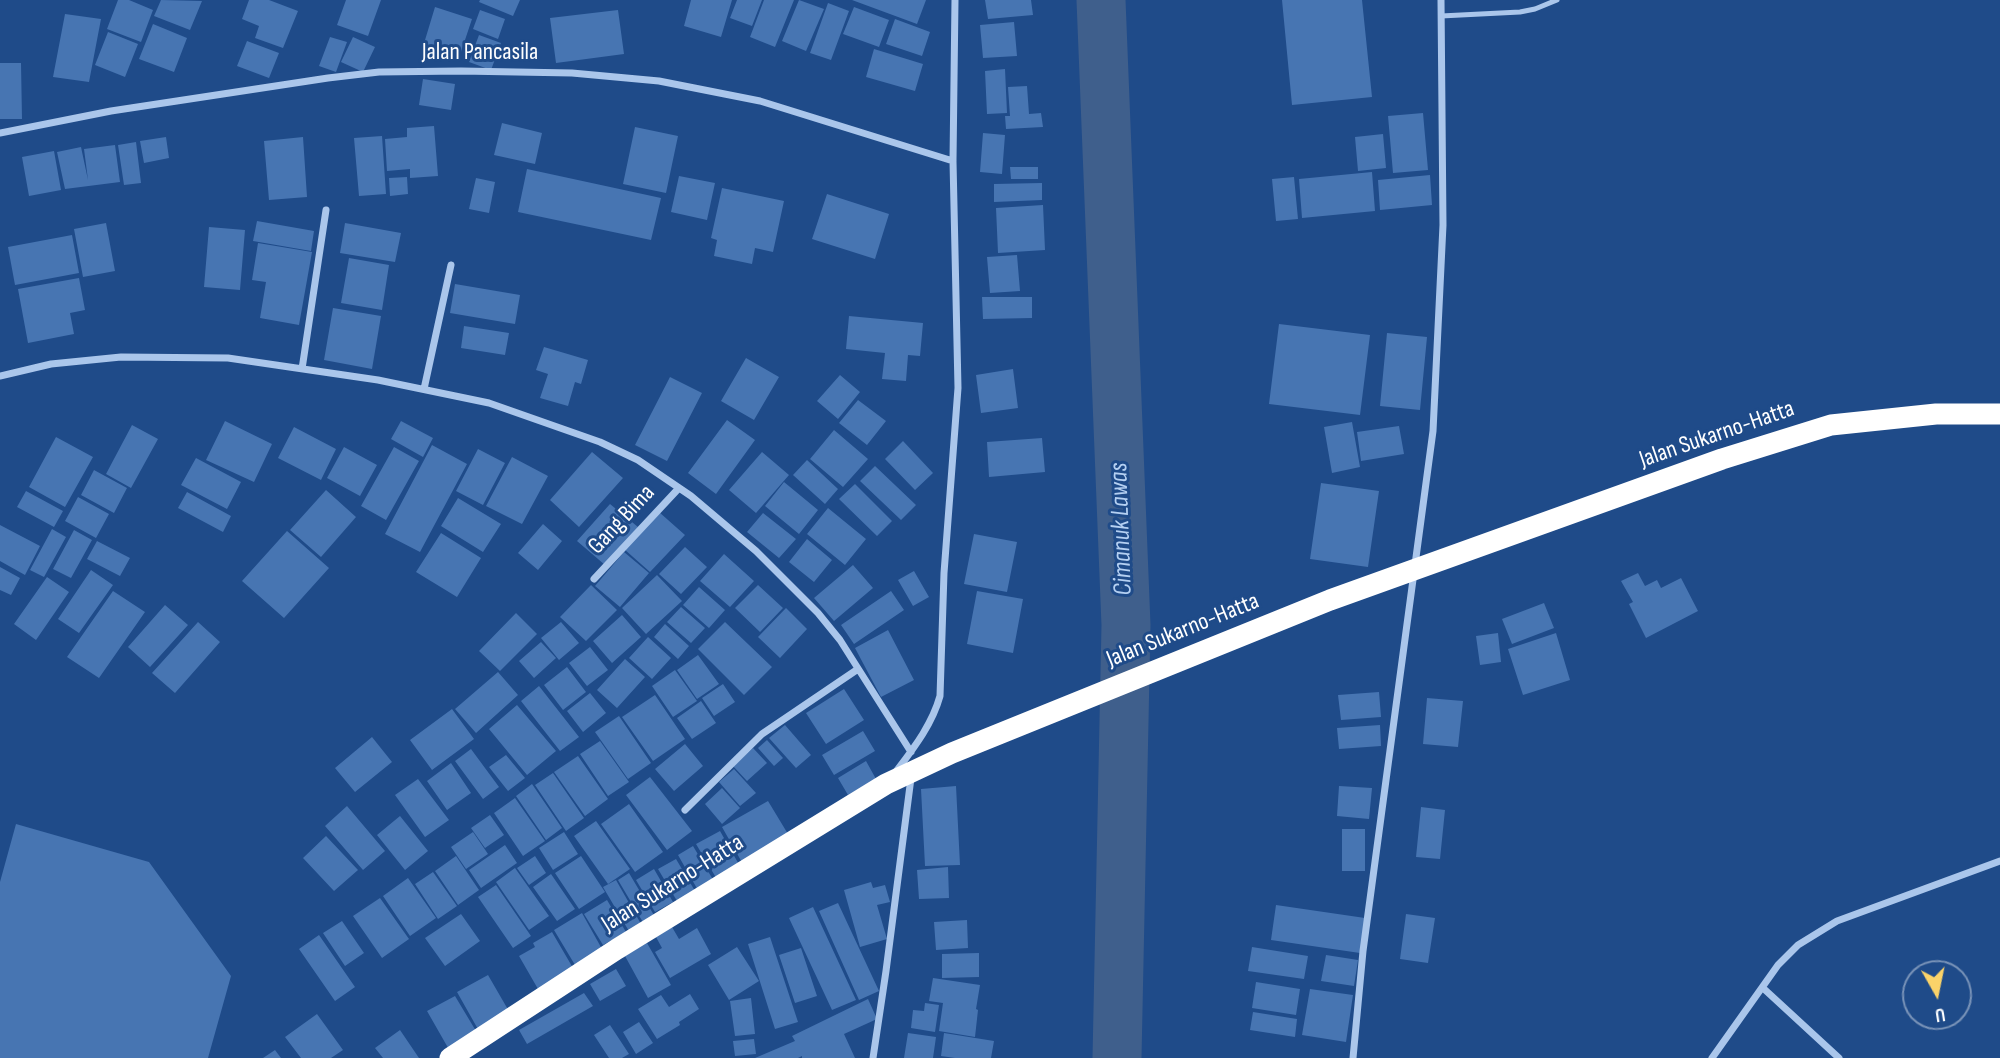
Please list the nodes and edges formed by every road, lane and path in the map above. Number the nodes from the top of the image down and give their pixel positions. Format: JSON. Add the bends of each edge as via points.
{"nodes":[{"id":1,"x":955,"y":0,"type":"edge"},
{"id":2,"x":1441,"y":0,"type":"edge"},
{"id":3,"x":1556,"y":0,"type":"edge"},
{"id":4,"x":1441,"y":16,"type":"junction"},
{"id":5,"x":0,"y":133,"type":"edge"},
{"id":6,"x":953,"y":161,"type":"junction"},
{"id":7,"x":326,"y":209,"type":"dead end"},
{"id":8,"x":451,"y":265,"type":"dead end"},
{"id":9,"x":302,"y":369,"type":"junction"},
{"id":10,"x":0,"y":376,"type":"edge"},
{"id":11,"x":424,"y":389,"type":"junction"},
{"id":12,"x":2000,"y":414,"type":"edge"},
{"id":13,"x":679,"y":488,"type":"junction"},
{"id":14,"x":1415,"y":569,"type":"junction"},
{"id":15,"x":594,"y":579,"type":"dead end"},
{"id":16,"x":858,"y":669,"type":"junction"},
{"id":17,"x":911,"y":762,"type":"junction"},
{"id":18,"x":685,"y":810,"type":"dead end"},
{"id":19,"x":1998,"y":862,"type":"edge"},
{"id":20,"x":2000,"y":872,"type":"edge"},
{"id":21,"x":1763,"y":988,"type":"junction"},
{"id":22,"x":450,"y":1058,"type":"edge"},
{"id":23,"x":873,"y":1058,"type":"edge"},
{"id":24,"x":1353,"y":1058,"type":"edge"},
{"id":25,"x":1712,"y":1058,"type":"edge"},
{"id":26,"x":1839,"y":1058,"type":"edge"}],
"edges":[{"from":1,"to":6,"type":"street"},
{"from":2,"to":4,"type":"street"},
{"from":3,"to":4,"type":"lane","via":[[1520,12]]},
{"from":4,"to":14,"type":"street","via":[[1443,225],[1433,431]]},
{"from":5,"to":6,"type":"street","name":"Jalan Pancasila","via":[[111,111],[379,72],[572,73],[659,82],[760,101]]},
{"from":6,"to":17,"type":"street","via":[[958,388],[940,696]]},
{"from":7,"to":9,"type":"street"},
{"from":8,"to":11,"type":"street"},
{"from":9,"to":10,"type":"street","via":[[228,358],[121,357],[51,364]]},
{"from":9,"to":11,"type":"street"},
{"from":11,"to":13,"type":"street","via":[[489,403],[600,442],[638,460]]},
{"from":12,"to":14,"type":"highway","name":"Jalan Sukarno-Hatta","via":[[1936,414],[1831,425],[1721,459]]},
{"from":13,"to":15,"type":"street","name":"Gang Bima"},
{"from":13,"to":16,"type":"street","via":[[756,551],[818,613]]},
{"from":14,"to":17,"type":"highway","name":"Jalan Sukarno-Hatta","via":[[952,753]]},
{"from":14,"to":24,"type":"street","via":[[1363,951]]},
{"from":16,"to":17,"type":"street"},
{"from":16,"to":18,"type":"street","via":[[762,734]]},
{"from":17,"to":22,"type":"highway","name":"Jalan Sukarno-Hatta","via":[[886,785],[617,949]]},
{"from":17,"to":23,"type":"street"},
{"from":19,"to":20,"type":"street"},
{"from":19,"to":21,"type":"street","via":[[1837,921],[1798,945]]},
{"from":21,"to":25,"type":"street"},
{"from":21,"to":26,"type":"street"}]}
